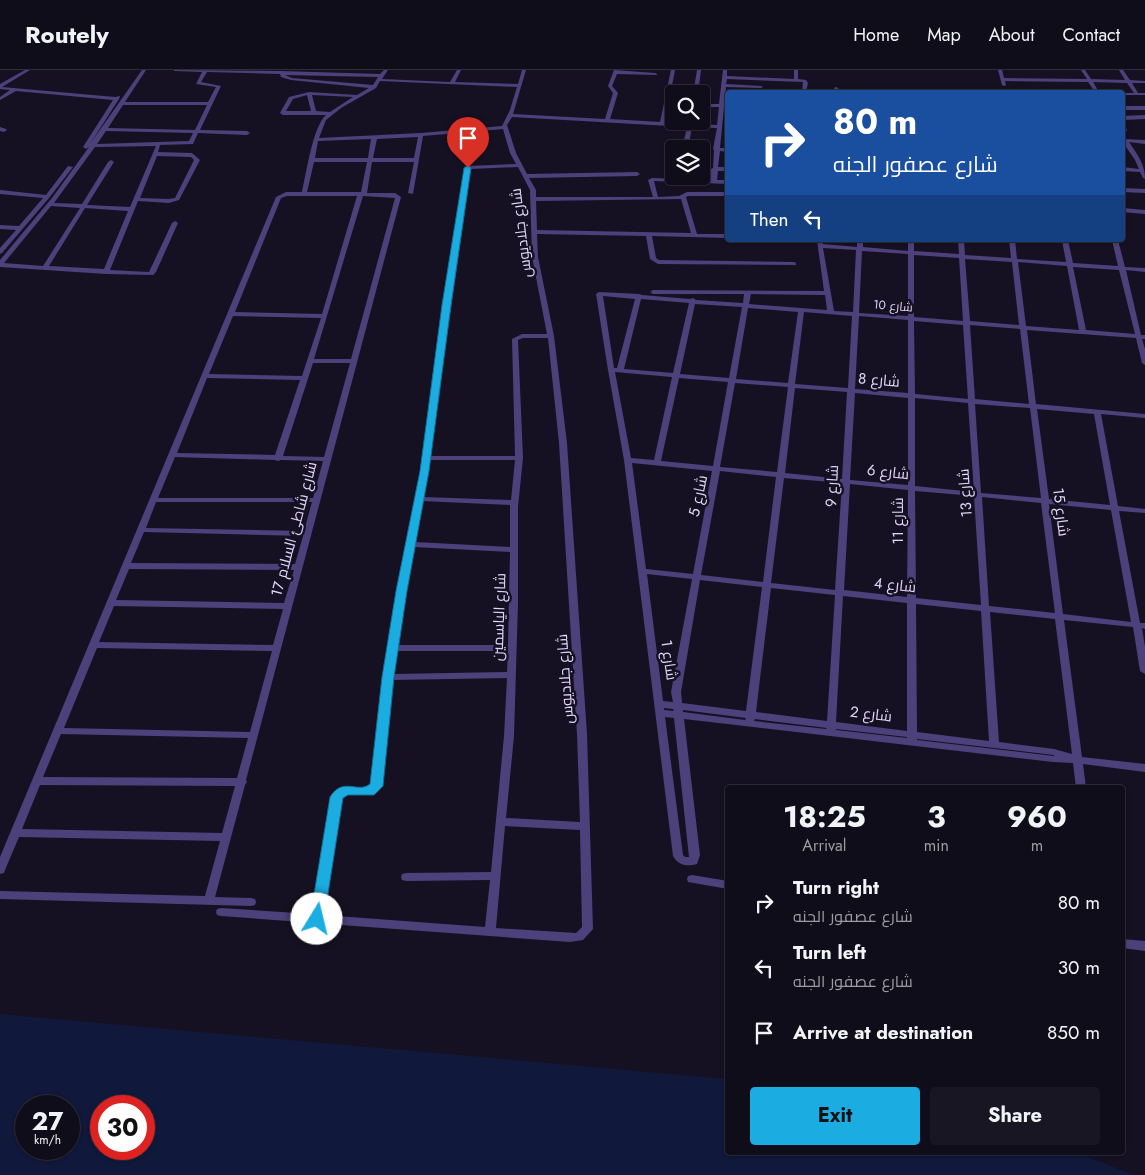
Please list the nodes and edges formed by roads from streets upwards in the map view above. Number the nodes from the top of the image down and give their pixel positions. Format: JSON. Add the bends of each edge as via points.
{"nodes":[{"id":1,"x":28,"y":70,"type":"edge"},
{"id":2,"x":137,"y":70,"type":"edge"},
{"id":3,"x":144,"y":70,"type":"edge"},
{"id":4,"x":175,"y":70,"type":"edge"},
{"id":5,"x":460,"y":70,"type":"edge"},
{"id":6,"x":524,"y":70,"type":"edge"},
{"id":7,"x":673,"y":70,"type":"edge"},
{"id":8,"x":699,"y":70,"type":"edge"},
{"id":9,"x":725,"y":70,"type":"edge"},
{"id":10,"x":796,"y":70,"type":"edge"},
{"id":11,"x":816,"y":70,"type":"edge"},
{"id":12,"x":821,"y":70,"type":"edge"},
{"id":13,"x":1000,"y":70,"type":"edge"},
{"id":14,"x":1083,"y":70,"type":"edge"},
{"id":15,"x":1121,"y":70,"type":"edge"},
{"id":16,"x":204,"y":71,"type":"edge"},
{"id":17,"x":227,"y":71,"type":"edge"},
{"id":18,"x":252,"y":71,"type":"edge"},
{"id":19,"x":281,"y":71,"type":"edge"},
{"id":20,"x":300,"y":71,"type":"edge"},
{"id":21,"x":615,"y":71,"type":"edge"},
{"id":22,"x":349,"y":72,"type":"edge"},
{"id":23,"x":655,"y":74,"type":"dead end"},
{"id":24,"x":383,"y":75,"type":"edge"},
{"id":25,"x":725,"y":77,"type":"junction"},
{"id":26,"x":762,"y":78,"type":"junction"},
{"id":27,"x":1002,"y":79,"type":"junction"},
{"id":28,"x":796,"y":80,"type":"junction"},
{"id":29,"x":1035,"y":80,"type":"junction"},
{"id":30,"x":1091,"y":82,"type":"junction"},
{"id":31,"x":1129,"y":82,"type":"junction"},
{"id":32,"x":1145,"y":82,"type":"edge"},
{"id":33,"x":341,"y":84,"type":"junction"},
{"id":34,"x":451,"y":84,"type":"junction"},
{"id":35,"x":670,"y":85,"type":"edge"},
{"id":36,"x":697,"y":85,"type":"edge"},
{"id":37,"x":724,"y":85,"type":"junction"},
{"id":38,"x":520,"y":86,"type":"junction"},
{"id":39,"x":0,"y":87,"type":"edge"},
{"id":40,"x":374,"y":87,"type":"junction"},
{"id":41,"x":14,"y":90,"type":"junction"},
{"id":42,"x":761,"y":90,"type":"edge"},
{"id":43,"x":804,"y":90,"type":"edge"},
{"id":44,"x":1005,"y":90,"type":"edge"},
{"id":45,"x":1040,"y":90,"type":"edge"},
{"id":46,"x":1096,"y":90,"type":"edge"},
{"id":47,"x":309,"y":93,"type":"junction"},
{"id":48,"x":725,"y":93,"type":"edge"},
{"id":49,"x":1125,"y":94,"type":"edge"},
{"id":50,"x":1135,"y":94,"type":"junction"},
{"id":51,"x":1145,"y":94,"type":"edge"},
{"id":52,"x":358,"y":96,"type":"junction"},
{"id":53,"x":0,"y":99,"type":"edge"},
{"id":54,"x":119,"y":101,"type":"junction"},
{"id":55,"x":209,"y":104,"type":"junction"},
{"id":56,"x":710,"y":106,"type":"edge"},
{"id":57,"x":720,"y":108,"type":"junction"},
{"id":58,"x":1125,"y":108,"type":"edge"},
{"id":59,"x":1144,"y":108,"type":"edge"},
{"id":60,"x":725,"y":110,"type":"edge"},
{"id":61,"x":665,"y":111,"type":"edge"},
{"id":62,"x":329,"y":113,"type":"junction"},
{"id":63,"x":314,"y":114,"type":"junction"},
{"id":64,"x":511,"y":115,"type":"junction"},
{"id":65,"x":1145,"y":117,"type":"edge"},
{"id":66,"x":1125,"y":118,"type":"edge"},
{"id":67,"x":607,"y":121,"type":"junction"},
{"id":68,"x":662,"y":124,"type":"junction"},
{"id":69,"x":665,"y":124,"type":"edge"},
{"id":70,"x":504,"y":127,"type":"junction"},
{"id":71,"x":710,"y":127,"type":"edge"},
{"id":72,"x":718,"y":128,"type":"junction"},
{"id":73,"x":105,"y":129,"type":"junction"},
{"id":74,"x":725,"y":129,"type":"edge"},
{"id":75,"x":197,"y":131,"type":"junction"},
{"id":76,"x":247,"y":133,"type":"dead end"},
{"id":77,"x":421,"y":135,"type":"junction"},
{"id":78,"x":374,"y":138,"type":"junction"},
{"id":79,"x":316,"y":140,"type":"junction"},
{"id":80,"x":1125,"y":140,"type":"edge"},
{"id":81,"x":1125,"y":141,"type":"edge"},
{"id":82,"x":1145,"y":142,"type":"edge"},
{"id":83,"x":86,"y":146,"type":"junction"},
{"id":84,"x":93,"y":146,"type":"junction"},
{"id":85,"x":158,"y":146,"type":"junction"},
{"id":86,"x":716,"y":149,"type":"junction"},
{"id":87,"x":725,"y":150,"type":"edge"},
{"id":88,"x":155,"y":154,"type":"junction"},
{"id":89,"x":312,"y":160,"type":"junction"},
{"id":90,"x":370,"y":160,"type":"junction"},
{"id":91,"x":417,"y":160,"type":"junction"},
{"id":92,"x":1138,"y":160,"type":"junction"},
{"id":93,"x":1145,"y":161,"type":"edge"},
{"id":94,"x":111,"y":162,"type":"dead end"},
{"id":95,"x":520,"y":165,"type":"junction"},
{"id":96,"x":714,"y":169,"type":"junction"},
{"id":97,"x":725,"y":169,"type":"edge"},
{"id":98,"x":1125,"y":169,"type":"edge"},
{"id":99,"x":1143,"y":170,"type":"junction"},
{"id":100,"x":637,"y":174,"type":"dead end"},
{"id":101,"x":526,"y":176,"type":"junction"},
{"id":102,"x":1145,"y":177,"type":"edge"},
{"id":103,"x":665,"y":179,"type":"edge"},
{"id":104,"x":710,"y":181,"type":"edge"},
{"id":105,"x":714,"y":181,"type":"junction"},
{"id":106,"x":725,"y":182,"type":"edge"},
{"id":107,"x":1125,"y":190,"type":"edge"},
{"id":108,"x":1145,"y":191,"type":"edge"},
{"id":109,"x":0,"y":192,"type":"edge"},
{"id":110,"x":411,"y":193,"type":"dead end"},
{"id":111,"x":304,"y":194,"type":"junction"},
{"id":112,"x":363,"y":194,"type":"junction"},
{"id":113,"x":725,"y":194,"type":"edge"},
{"id":114,"x":683,"y":196,"type":"junction"},
{"id":115,"x":47,"y":198,"type":"junction"},
{"id":116,"x":136,"y":199,"type":"junction"},
{"id":117,"x":534,"y":199,"type":"junction"},
{"id":118,"x":656,"y":200,"type":"junction"},
{"id":119,"x":49,"y":204,"type":"junction"},
{"id":120,"x":84,"y":206,"type":"junction"},
{"id":121,"x":132,"y":209,"type":"junction"},
{"id":122,"x":1125,"y":210,"type":"edge"},
{"id":123,"x":1145,"y":212,"type":"edge"},
{"id":124,"x":175,"y":223,"type":"dead end"},
{"id":125,"x":0,"y":227,"type":"edge"},
{"id":126,"x":21,"y":228,"type":"junction"},
{"id":127,"x":535,"y":232,"type":"junction"},
{"id":128,"x":649,"y":235,"type":"junction"},
{"id":129,"x":694,"y":235,"type":"junction"},
{"id":130,"x":725,"y":236,"type":"edge"},
{"id":131,"x":910,"y":242,"type":"edge"},
{"id":132,"x":961,"y":242,"type":"edge"},
{"id":133,"x":1012,"y":242,"type":"edge"},
{"id":134,"x":1065,"y":242,"type":"edge"},
{"id":135,"x":1116,"y":242,"type":"edge"},
{"id":136,"x":820,"y":243,"type":"edge"},
{"id":137,"x":860,"y":244,"type":"edge"},
{"id":138,"x":0,"y":252,"type":"edge"},
{"id":139,"x":911,"y":252,"type":"junction"},
{"id":140,"x":962,"y":256,"type":"junction"},
{"id":141,"x":1014,"y":260,"type":"junction"},
{"id":142,"x":794,"y":264,"type":"dead end"},
{"id":143,"x":1070,"y":264,"type":"junction"},
{"id":144,"x":0,"y":265,"type":"edge"},
{"id":145,"x":45,"y":268,"type":"junction"},
{"id":146,"x":1122,"y":268,"type":"junction"},
{"id":147,"x":1145,"y":270,"type":"edge"},
{"id":148,"x":106,"y":272,"type":"junction"},
{"id":149,"x":748,"y":292,"type":"junction"},
{"id":150,"x":828,"y":293,"type":"junction"},
{"id":151,"x":599,"y":294,"type":"junction"},
{"id":152,"x":639,"y":296,"type":"junction"},
{"id":153,"x":693,"y":300,"type":"junction"},
{"id":154,"x":746,"y":305,"type":"junction"},
{"id":155,"x":802,"y":310,"type":"junction"},
{"id":156,"x":831,"y":312,"type":"junction"},
{"id":157,"x":230,"y":314,"type":"junction"},
{"id":158,"x":856,"y":314,"type":"junction"},
{"id":159,"x":325,"y":316,"type":"junction"},
{"id":160,"x":912,"y":318,"type":"junction"},
{"id":161,"x":967,"y":323,"type":"junction"},
{"id":162,"x":1023,"y":328,"type":"junction"},
{"id":163,"x":1083,"y":332,"type":"junction"},
{"id":164,"x":551,"y":336,"type":"junction"},
{"id":165,"x":1142,"y":337,"type":"edge"},
{"id":166,"x":310,"y":361,"type":"junction"},
{"id":167,"x":353,"y":361,"type":"junction"},
{"id":168,"x":1145,"y":364,"type":"edge"},
{"id":169,"x":611,"y":370,"type":"junction"},
{"id":170,"x":620,"y":371,"type":"junction"},
{"id":171,"x":204,"y":376,"type":"junction"},
{"id":172,"x":677,"y":376,"type":"junction"},
{"id":173,"x":305,"y":378,"type":"junction"},
{"id":174,"x":733,"y":381,"type":"junction"},
{"id":175,"x":792,"y":386,"type":"junction"},
{"id":176,"x":852,"y":391,"type":"junction"},
{"id":177,"x":912,"y":396,"type":"junction"},
{"id":178,"x":972,"y":402,"type":"junction"},
{"id":179,"x":1033,"y":407,"type":"junction"},
{"id":180,"x":1097,"y":412,"type":"junction"},
{"id":181,"x":1145,"y":416,"type":"edge"},
{"id":182,"x":172,"y":455,"type":"junction"},
{"id":183,"x":426,"y":458,"type":"junction"},
{"id":184,"x":519,"y":458,"type":"junction"},
{"id":185,"x":278,"y":459,"type":"junction"},
{"id":186,"x":326,"y":459,"type":"junction"},
{"id":187,"x":628,"y":460,"type":"junction"},
{"id":188,"x":657,"y":462,"type":"junction"},
{"id":189,"x":718,"y":469,"type":"junction"},
{"id":190,"x":781,"y":475,"type":"junction"},
{"id":191,"x":846,"y":482,"type":"junction"},
{"id":192,"x":912,"y":488,"type":"junction"},
{"id":193,"x":979,"y":494,"type":"junction"},
{"id":194,"x":419,"y":499,"type":"junction"},
{"id":195,"x":155,"y":500,"type":"junction"},
{"id":196,"x":316,"y":500,"type":"junction"},
{"id":197,"x":1046,"y":501,"type":"junction"},
{"id":198,"x":515,"y":503,"type":"junction"},
{"id":199,"x":1115,"y":508,"type":"junction"},
{"id":200,"x":1145,"y":511,"type":"edge"},
{"id":201,"x":142,"y":530,"type":"junction"},
{"id":202,"x":307,"y":534,"type":"junction"},
{"id":203,"x":410,"y":544,"type":"junction"},
{"id":204,"x":514,"y":550,"type":"junction"},
{"id":205,"x":127,"y":566,"type":"junction"},
{"id":206,"x":298,"y":567,"type":"junction"},
{"id":207,"x":641,"y":571,"type":"junction"},
{"id":208,"x":695,"y":577,"type":"junction"},
{"id":209,"x":767,"y":584,"type":"junction"},
{"id":210,"x":839,"y":592,"type":"junction"},
{"id":211,"x":912,"y":600,"type":"junction"},
{"id":212,"x":112,"y":602,"type":"junction"},
{"id":213,"x":288,"y":606,"type":"junction"},
{"id":214,"x":986,"y":608,"type":"junction"},
{"id":215,"x":1060,"y":616,"type":"junction"},
{"id":216,"x":1141,"y":625,"type":"edge"},
{"id":217,"x":94,"y":646,"type":"junction"},
{"id":218,"x":277,"y":648,"type":"junction"},
{"id":219,"x":392,"y":648,"type":"junction"},
{"id":220,"x":512,"y":648,"type":"junction"},
{"id":221,"x":1145,"y":671,"type":"edge"},
{"id":222,"x":511,"y":675,"type":"junction"},
{"id":223,"x":388,"y":677,"type":"junction"},
{"id":224,"x":660,"y":708,"type":"junction"},
{"id":225,"x":677,"y":710,"type":"junction"},
{"id":226,"x":750,"y":719,"type":"junction"},
{"id":227,"x":831,"y":729,"type":"junction"},
{"id":228,"x":58,"y":731,"type":"junction"},
{"id":229,"x":254,"y":735,"type":"junction"},
{"id":230,"x":912,"y":738,"type":"junction"},
{"id":231,"x":994,"y":744,"type":"junction"},
{"id":232,"x":1078,"y":760,"type":"junction"},
{"id":233,"x":1145,"y":768,"type":"edge"},
{"id":234,"x":37,"y":781,"type":"junction"},
{"id":235,"x":242,"y":782,"type":"junction"},
{"id":236,"x":1081,"y":785,"type":"edge"},
{"id":237,"x":500,"y":822,"type":"junction"},
{"id":238,"x":585,"y":826,"type":"junction"},
{"id":239,"x":15,"y":833,"type":"junction"},
{"id":240,"x":226,"y":837,"type":"junction"},
{"id":241,"x":0,"y":870,"type":"edge"},
{"id":242,"x":495,"y":876,"type":"junction"},
{"id":243,"x":406,"y":877,"type":"dead end"},
{"id":244,"x":692,"y":879,"type":"dead end"},
{"id":245,"x":725,"y":884,"type":"edge"},
{"id":246,"x":0,"y":895,"type":"edge"},
{"id":247,"x":209,"y":900,"type":"junction"},
{"id":248,"x":250,"y":902,"type":"dead end"},
{"id":249,"x":221,"y":912,"type":"dead end"},
{"id":250,"x":317,"y":919,"type":"junction"},
{"id":251,"x":490,"y":932,"type":"junction"},
{"id":252,"x":1125,"y":943,"type":"edge"},
{"id":253,"x":1145,"y":946,"type":"edge"}],
"edges":[{"from":1,"to":39,"type":"street"},
{"from":2,"to":54,"type":"street"},
{"from":3,"to":54,"type":"street"},
{"from":4,"to":16,"type":"street"},
{"from":5,"to":34,"type":"street"},
{"from":6,"to":38,"type":"street"},
{"from":7,"to":35,"type":"street"},
{"from":8,"to":36,"type":"street"},
{"from":9,"to":25,"type":"street"},
{"from":10,"to":28,"type":"street"},
{"from":11,"to":12,"type":"street"},
{"from":13,"to":27,"type":"street"},
{"from":14,"to":30,"type":"street"},
{"from":15,"to":31,"type":"street"},
{"from":16,"to":17,"type":"street"},
{"from":16,"to":55,"type":"street","via":[[198,83],[219,86]]},
{"from":17,"to":18,"type":"street"},
{"from":18,"to":19,"type":"street"},
{"from":19,"to":20,"type":"street"},
{"from":19,"to":33,"type":"street","via":[[283,76],[292,79]]},
{"from":20,"to":22,"type":"street"},
{"from":21,"to":23,"type":"street"},
{"from":21,"to":67,"type":"street","via":[[610,86],[616,94]]},
{"from":22,"to":24,"type":"street"},
{"from":22,"to":33,"type":"street"},
{"from":24,"to":34,"type":"street"},
{"from":24,"to":40,"type":"street"},
{"from":25,"to":26,"type":"street"},
{"from":25,"to":37,"type":"street"},
{"from":26,"to":28,"type":"street"},
{"from":26,"to":42,"type":"street"},
{"from":27,"to":29,"type":"street"},
{"from":27,"to":44,"type":"street"},
{"from":28,"to":43,"type":"street","via":[[806,82]]},
{"from":29,"to":30,"type":"street"},
{"from":29,"to":45,"type":"street"},
{"from":30,"to":31,"type":"street"},
{"from":30,"to":46,"type":"street"},
{"from":31,"to":32,"type":"street"},
{"from":31,"to":50,"type":"street"},
{"from":33,"to":40,"type":"street"},
{"from":34,"to":38,"type":"street"},
{"from":37,"to":42,"type":"street"},
{"from":37,"to":48,"type":"street"},
{"from":38,"to":64,"type":"street"},
{"from":39,"to":41,"type":"street"},
{"from":40,"to":52,"type":"street"},
{"from":41,"to":53,"type":"street"},
{"from":41,"to":54,"type":"street"},
{"from":47,"to":52,"type":"street"},
{"from":47,"to":63,"type":"street"},
{"from":47,"to":63,"type":"street","via":[[291,98],[283,113]]},
{"from":48,"to":57,"type":"street"},
{"from":49,"to":50,"type":"street"},
{"from":50,"to":51,"type":"street"},
{"from":50,"to":59,"type":"street"},
{"from":52,"to":62,"type":"street"},
{"from":54,"to":55,"type":"street"},
{"from":54,"to":73,"type":"street"},
{"from":54,"to":83,"type":"street"},
{"from":55,"to":75,"type":"street"},
{"from":56,"to":57,"type":"street"},
{"from":57,"to":60,"type":"street"},
{"from":57,"to":72,"type":"street"},
{"from":58,"to":59,"type":"street"},
{"from":61,"to":68,"type":"street"},
{"from":62,"to":63,"type":"street"},
{"from":62,"to":79,"type":"street"},
{"from":64,"to":67,"type":"street"},
{"from":64,"to":70,"type":"street"},
{"from":65,"to":66,"type":"street"},
{"from":67,"to":68,"type":"street"},
{"from":68,"to":69,"type":"street"},
{"from":70,"to":77,"type":"street"},
{"from":70,"to":95,"type":"street","name":"شارع جلاديوس"},
{"from":71,"to":72,"type":"street"},
{"from":72,"to":74,"type":"street"},
{"from":72,"to":86,"type":"street"},
{"from":73,"to":75,"type":"street"},
{"from":73,"to":84,"type":"street"},
{"from":75,"to":76,"type":"street"},
{"from":75,"to":85,"type":"street","via":[[190,144]]},
{"from":77,"to":78,"type":"street"},
{"from":77,"to":91,"type":"street"},
{"from":78,"to":79,"type":"street"},
{"from":78,"to":90,"type":"street"},
{"from":79,"to":89,"type":"street"},
{"from":80,"to":82,"type":"street"},
{"from":81,"to":92,"type":"street"},
{"from":83,"to":84,"type":"street"},
{"from":83,"to":115,"type":"street"},
{"from":84,"to":85,"type":"street"},
{"from":84,"to":119,"type":"street"},
{"from":85,"to":88,"type":"street"},
{"from":86,"to":87,"type":"street"},
{"from":86,"to":96,"type":"street"},
{"from":88,"to":116,"type":"street"},
{"from":88,"to":116,"type":"street","via":[[192,155],[197,160],[177,199]]},
{"from":89,"to":90,"type":"street"},
{"from":89,"to":111,"type":"street"},
{"from":90,"to":91,"type":"street"},
{"from":90,"to":112,"type":"street"},
{"from":91,"to":110,"type":"street"},
{"from":92,"to":93,"type":"street"},
{"from":92,"to":99,"type":"street"},
{"from":94,"to":120,"type":"street"},
{"from":95,"to":101,"type":"street","name":"شارع جلاديوس"},
{"from":95,"to":183,"type":"street","via":[[468,168]]},
{"from":96,"to":97,"type":"street"},
{"from":96,"to":105,"type":"street"},
{"from":98,"to":99,"type":"street"},
{"from":99,"to":102,"type":"street"},
{"from":100,"to":101,"type":"street"},
{"from":101,"to":117,"type":"street","name":"شارع جلاديوس"},
{"from":103,"to":118,"type":"street","via":[[651,180]]},
{"from":104,"to":105,"type":"street"},
{"from":105,"to":106,"type":"street"},
{"from":107,"to":108,"type":"street"},
{"from":109,"to":115,"type":"street"},
{"from":111,"to":112,"type":"street"},
{"from":111,"to":157,"type":"street","via":[[279,196]]},
{"from":112,"to":159,"type":"street"},
{"from":112,"to":167,"type":"street","name":"شارع شاطئ السلام 17","via":[[398,197]]},
{"from":113,"to":114,"type":"street"},
{"from":114,"to":118,"type":"street"},
{"from":114,"to":129,"type":"street"},
{"from":115,"to":126,"type":"street"},
{"from":116,"to":121,"type":"street"},
{"from":117,"to":118,"type":"street"},
{"from":117,"to":127,"type":"street","name":"شارع جلاديوس"},
{"from":119,"to":120,"type":"street"},
{"from":119,"to":144,"type":"street"},
{"from":120,"to":121,"type":"street"},
{"from":120,"to":145,"type":"street"},
{"from":121,"to":148,"type":"street"},
{"from":122,"to":123,"type":"street"},
{"from":124,"to":148,"type":"street","via":[[152,273]]},
{"from":125,"to":126,"type":"street"},
{"from":126,"to":138,"type":"street"},
{"from":127,"to":128,"type":"street"},
{"from":127,"to":164,"type":"street","name":"شارع جلاديوس","via":[[535,257]]},
{"from":128,"to":129,"type":"street"},
{"from":128,"to":142,"type":"street","via":[[653,259],[658,262]]},
{"from":129,"to":130,"type":"street"},
{"from":131,"to":139,"type":"street","name":"شارع 11"},
{"from":132,"to":140,"type":"street","name":"شارع 13"},
{"from":133,"to":141,"type":"street","name":"شارع 15"},
{"from":134,"to":143,"type":"street"},
{"from":135,"to":146,"type":"street"},
{"from":136,"to":137,"type":"street"},
{"from":136,"to":150,"type":"street"},
{"from":137,"to":139,"type":"street"},
{"from":137,"to":158,"type":"street","name":"شارع 9"},
{"from":139,"to":140,"type":"street"},
{"from":139,"to":160,"type":"street","name":"شارع 11"},
{"from":140,"to":141,"type":"street"},
{"from":140,"to":161,"type":"street","name":"شارع 13"},
{"from":141,"to":143,"type":"street"},
{"from":141,"to":162,"type":"street","name":"شارع 15"},
{"from":143,"to":146,"type":"street"},
{"from":143,"to":163,"type":"street"},
{"from":144,"to":145,"type":"street"},
{"from":145,"to":148,"type":"street"},
{"from":146,"to":147,"type":"street"},
{"from":146,"to":165,"type":"street"},
{"from":149,"to":150,"type":"street"},
{"from":149,"to":151,"type":"street"},
{"from":149,"to":154,"type":"street","name":"شارع 5"},
{"from":150,"to":156,"type":"street"},
{"from":151,"to":152,"type":"street","name":"شارع 10"},
{"from":151,"to":169,"type":"street","name":"شارع 1"},
{"from":152,"to":153,"type":"street","name":"شارع 10"},
{"from":152,"to":170,"type":"street"},
{"from":153,"to":154,"type":"street","name":"شارع 10"},
{"from":153,"to":172,"type":"street"},
{"from":154,"to":155,"type":"street","name":"شارع 10"},
{"from":154,"to":174,"type":"street","name":"شارع 5"},
{"from":155,"to":156,"type":"street","name":"شارع 10"},
{"from":155,"to":175,"type":"street"},
{"from":156,"to":158,"type":"street","name":"شارع 10"},
{"from":157,"to":159,"type":"street"},
{"from":157,"to":171,"type":"street"},
{"from":158,"to":160,"type":"street","name":"شارع 10"},
{"from":158,"to":176,"type":"street","name":"شارع 9"},
{"from":159,"to":166,"type":"street"},
{"from":160,"to":161,"type":"street","name":"شارع 10"},
{"from":160,"to":177,"type":"street","name":"شارع 11"},
{"from":161,"to":162,"type":"street","name":"شارع 10"},
{"from":161,"to":178,"type":"street","name":"شارع 13"},
{"from":162,"to":163,"type":"street","name":"شارع 10"},
{"from":162,"to":179,"type":"street","name":"شارع 15"},
{"from":163,"to":165,"type":"street","name":"شارع 10"},
{"from":164,"to":184,"type":"street","name":"شارع الياسمين","via":[[515,339]]},
{"from":164,"to":238,"type":"street","name":"شارع جلاديوس","via":[[563,443]]},
{"from":165,"to":168,"type":"street"},
{"from":166,"to":167,"type":"street"},
{"from":166,"to":173,"type":"street"},
{"from":167,"to":186,"type":"street","name":"شارع شاطئ السلام 17"},
{"from":169,"to":170,"type":"street","name":"شارع 8"},
{"from":169,"to":187,"type":"street","name":"شارع 1"},
{"from":170,"to":172,"type":"street","name":"شارع 8"},
{"from":171,"to":173,"type":"street"},
{"from":171,"to":182,"type":"street"},
{"from":172,"to":174,"type":"street","name":"شارع 8"},
{"from":172,"to":188,"type":"street"},
{"from":173,"to":185,"type":"street"},
{"from":174,"to":175,"type":"street","name":"شارع 8"},
{"from":174,"to":189,"type":"street","name":"شارع 5"},
{"from":175,"to":176,"type":"street","name":"شارع 8"},
{"from":175,"to":190,"type":"street"},
{"from":176,"to":177,"type":"street","name":"شارع 8"},
{"from":176,"to":191,"type":"street","name":"شارع 9"},
{"from":177,"to":178,"type":"street","name":"شارع 8"},
{"from":177,"to":192,"type":"street","name":"شارع 11"},
{"from":178,"to":179,"type":"street","name":"شارع 8"},
{"from":178,"to":193,"type":"street","name":"شارع 13"},
{"from":179,"to":180,"type":"street","name":"شارع 8"},
{"from":179,"to":197,"type":"street","name":"شارع 15"},
{"from":180,"to":181,"type":"street","name":"شارع 8"},
{"from":180,"to":199,"type":"street"},
{"from":182,"to":185,"type":"street"},
{"from":182,"to":195,"type":"street"},
{"from":183,"to":184,"type":"street"},
{"from":183,"to":194,"type":"street"},
{"from":184,"to":198,"type":"street","name":"شارع الياسمين"},
{"from":185,"to":186,"type":"street"},
{"from":186,"to":196,"type":"street","name":"شارع شاطئ السلام 17"},
{"from":187,"to":188,"type":"street","name":"شارع 6"},
{"from":187,"to":207,"type":"street","name":"شارع 1"},
{"from":188,"to":189,"type":"street","name":"شارع 6"},
{"from":189,"to":190,"type":"street","name":"شارع 6"},
{"from":189,"to":208,"type":"street","name":"شارع 5"},
{"from":190,"to":191,"type":"street","name":"شارع 6"},
{"from":190,"to":209,"type":"street"},
{"from":191,"to":192,"type":"street","name":"شارع 6"},
{"from":191,"to":210,"type":"street","name":"شارع 9"},
{"from":192,"to":193,"type":"street","name":"شارع 6"},
{"from":192,"to":211,"type":"street","name":"شارع 11"},
{"from":193,"to":197,"type":"street","name":"شارع 6"},
{"from":193,"to":214,"type":"street","name":"شارع 13"},
{"from":194,"to":198,"type":"street"},
{"from":194,"to":203,"type":"street"},
{"from":195,"to":196,"type":"street"},
{"from":195,"to":201,"type":"street"},
{"from":196,"to":202,"type":"street","name":"شارع شاطئ السلام 17"},
{"from":197,"to":199,"type":"street","name":"شارع 6"},
{"from":197,"to":215,"type":"street","name":"شارع 15"},
{"from":198,"to":204,"type":"street","name":"شارع الياسمين"},
{"from":199,"to":200,"type":"street","name":"شارع 6"},
{"from":199,"to":216,"type":"street"},
{"from":201,"to":202,"type":"street"},
{"from":201,"to":205,"type":"street"},
{"from":202,"to":206,"type":"street","name":"شارع شاطئ السلام 17"},
{"from":203,"to":204,"type":"street"},
{"from":203,"to":219,"type":"street"},
{"from":204,"to":220,"type":"street","name":"شارع الياسمين"},
{"from":205,"to":206,"type":"street"},
{"from":205,"to":212,"type":"street"},
{"from":206,"to":213,"type":"street","name":"شارع شاطئ السلام 17"},
{"from":207,"to":208,"type":"street","name":"شارع 4"},
{"from":207,"to":224,"type":"street","name":"شارع 1"},
{"from":208,"to":209,"type":"street","name":"شارع 4"},
{"from":208,"to":225,"type":"street","name":"شارع 5","via":[[676,692]]},
{"from":209,"to":210,"type":"street","name":"شارع 4"},
{"from":209,"to":226,"type":"street"},
{"from":210,"to":211,"type":"street","name":"شارع 4"},
{"from":210,"to":227,"type":"street","name":"شارع 9"},
{"from":211,"to":214,"type":"street","name":"شارع 4"},
{"from":211,"to":230,"type":"street","name":"شارع 11"},
{"from":212,"to":213,"type":"street"},
{"from":212,"to":217,"type":"street"},
{"from":213,"to":218,"type":"street","name":"شارع شاطئ السلام 17"},
{"from":214,"to":215,"type":"street","name":"شارع 4"},
{"from":214,"to":231,"type":"street","name":"شارع 13"},
{"from":215,"to":216,"type":"street","name":"شارع 4"},
{"from":215,"to":232,"type":"street","name":"شارع 15"},
{"from":216,"to":221,"type":"street"},
{"from":217,"to":218,"type":"street"},
{"from":217,"to":228,"type":"street"},
{"from":218,"to":229,"type":"street","name":"شارع شاطئ السلام 17"},
{"from":219,"to":220,"type":"street"},
{"from":219,"to":223,"type":"street"},
{"from":220,"to":222,"type":"street","name":"شارع الياسمين"},
{"from":222,"to":223,"type":"street"},
{"from":222,"to":237,"type":"street","name":"شارع الياسمين","via":[[509,736]]},
{"from":223,"to":250,"type":"street","via":[[377,786],[370,791],[347,790],[337,797]]},
{"from":224,"to":225,"type":"street","name":"شارع 2"},
{"from":224,"to":225,"type":"street","name":"شارع 1","via":[[678,856],[688,863],[696,856]]},
{"from":225,"to":226,"type":"street","name":"شارع 2"},
{"from":226,"to":227,"type":"street","name":"شارع 2"},
{"from":227,"to":230,"type":"street","name":"شارع 2"},
{"from":228,"to":229,"type":"street"},
{"from":228,"to":234,"type":"street"},
{"from":229,"to":235,"type":"street","name":"شارع شاطئ السلام 17"},
{"from":230,"to":231,"type":"street","name":"شارع 2"},
{"from":230,"to":232,"type":"street","name":"شارع 2"},
{"from":231,"to":232,"type":"street","name":"شارع 2","via":[[1062,753]]},
{"from":232,"to":233,"type":"street","name":"شارع 2"},
{"from":232,"to":236,"type":"street","name":"شارع 15"},
{"from":234,"to":235,"type":"street"},
{"from":234,"to":239,"type":"street"},
{"from":235,"to":240,"type":"street","name":"شارع شاطئ السلام 17"},
{"from":237,"to":238,"type":"street"},
{"from":237,"to":242,"type":"street","name":"شارع الياسمين"},
{"from":238,"to":251,"type":"street","name":"شارع جلاديوس","via":[[586,932],[570,938]]},
{"from":239,"to":240,"type":"street"},
{"from":239,"to":241,"type":"street"},
{"from":240,"to":247,"type":"street","name":"شارع شاطئ السلام 17"},
{"from":242,"to":243,"type":"street"},
{"from":242,"to":251,"type":"street","name":"شارع الياسمين"},
{"from":244,"to":245,"type":"street"},
{"from":246,"to":247,"type":"street"},
{"from":247,"to":248,"type":"street"},
{"from":249,"to":250,"type":"street","name":"شارع جلاديوس"},
{"from":250,"to":251,"type":"street","name":"شارع جلاديوس"},
{"from":252,"to":253,"type":"street"}]}
